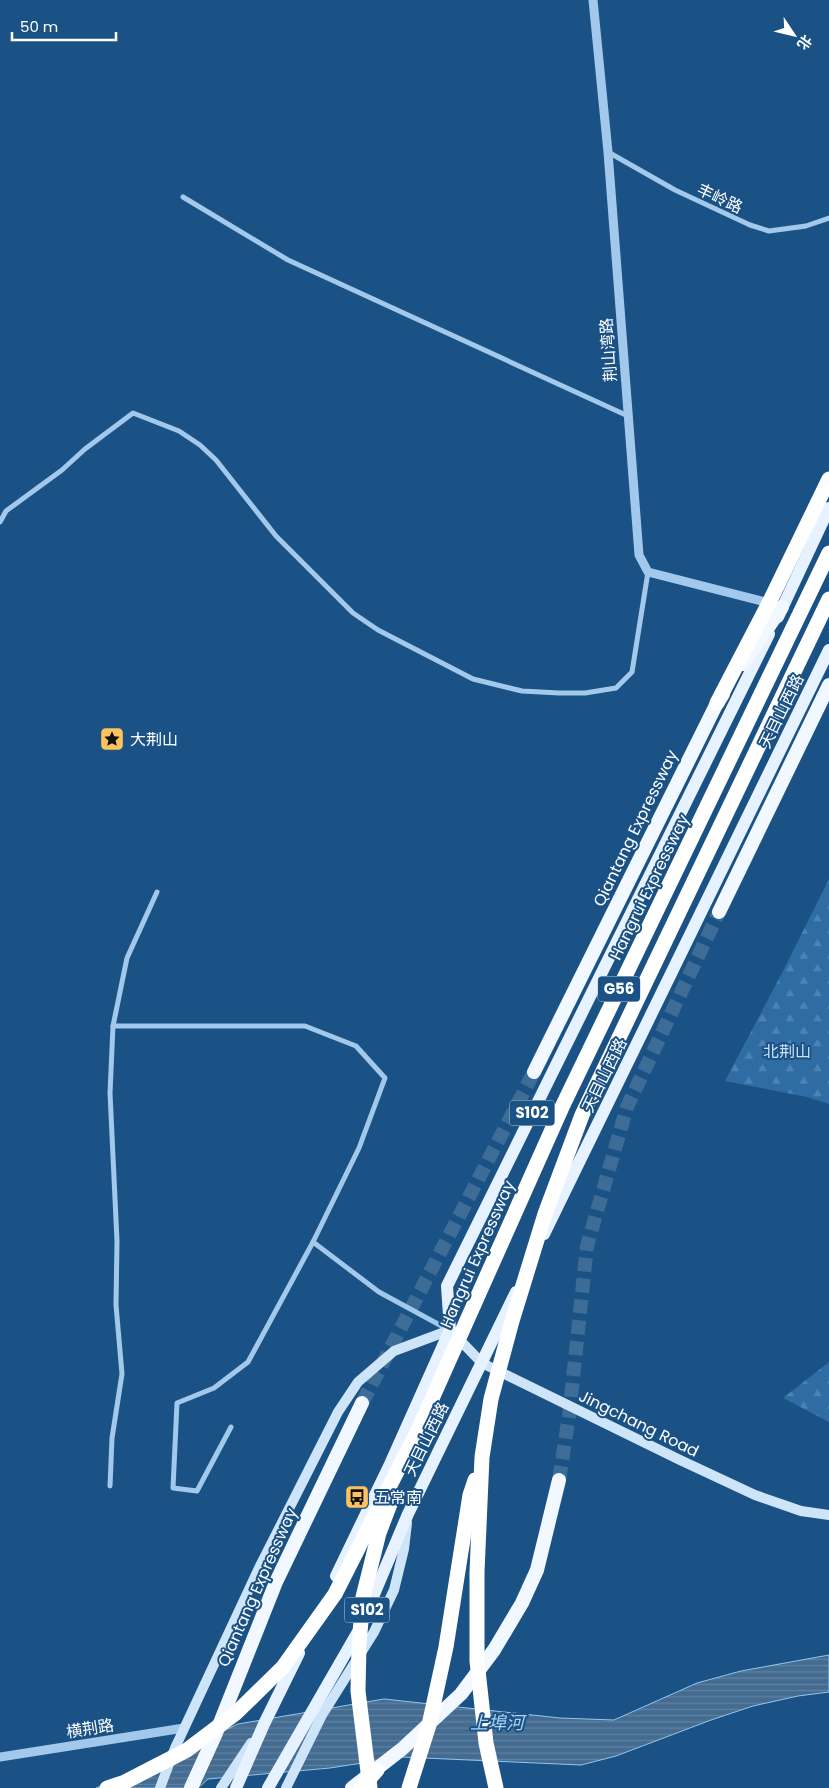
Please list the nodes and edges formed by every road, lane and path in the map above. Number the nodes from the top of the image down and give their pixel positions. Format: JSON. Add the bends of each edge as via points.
{"nodes":[{"id":1,"x":593,"y":0,"type":"edge"},
{"id":2,"x":608,"y":152,"type":"junction"},
{"id":3,"x":183,"y":196,"type":"dead end"},
{"id":4,"x":829,"y":218,"type":"edge"},
{"id":5,"x":629,"y":416,"type":"junction"},
{"id":6,"x":829,"y":479,"type":"edge"},
{"id":7,"x":829,"y":508,"type":"edge"},
{"id":8,"x":0,"y":522,"type":"edge"},
{"id":9,"x":829,"y":553,"type":"edge"},
{"id":10,"x":648,"y":572,"type":"junction"},
{"id":11,"x":829,"y":599,"type":"edge"},
{"id":12,"x":776,"y":605,"type":"junction"},
{"id":13,"x":829,"y":650,"type":"edge"},
{"id":14,"x":829,"y":685,"type":"edge"},
{"id":15,"x":717,"y":703,"type":"joint"},
{"id":16,"x":158,"y":892,"type":"dead end"},
{"id":17,"x":719,"y":912,"type":"tunnel mouth"},
{"id":18,"x":113,"y":1026,"type":"junction"},
{"id":19,"x":534,"y":1072,"type":"tunnel mouth"},
{"id":20,"x":313,"y":1242,"type":"junction"},
{"id":21,"x":450,"y":1330,"type":"junction"},
{"id":22,"x":482,"y":1362,"type":"junction"},
{"id":23,"x":362,"y":1403,"type":"tunnel mouth"},
{"id":24,"x":231,"y":1427,"type":"dead end"},
{"id":25,"x":418,"y":1430,"type":"junction"},
{"id":26,"x":482,"y":1457,"type":"junction"},
{"id":27,"x":559,"y":1480,"type":"tunnel mouth"},
{"id":28,"x":110,"y":1486,"type":"dead end"},
{"id":29,"x":408,"y":1514,"type":"junction"},
{"id":30,"x":829,"y":1515,"type":"edge"},
{"id":31,"x":264,"y":1724,"type":"junction"},
{"id":32,"x":184,"y":1728,"type":"junction"},
{"id":33,"x":0,"y":1757,"type":"edge"},
{"id":34,"x":376,"y":1770,"type":"junction"},
{"id":35,"x":238,"y":1784,"type":"edge"},
{"id":36,"x":269,"y":1785,"type":"edge"},
{"id":37,"x":288,"y":1785,"type":"edge"},
{"id":38,"x":222,"y":1786,"type":"edge"},
{"id":39,"x":107,"y":1788,"type":"edge"},
{"id":40,"x":160,"y":1788,"type":"edge"},
{"id":41,"x":191,"y":1788,"type":"edge"},
{"id":42,"x":352,"y":1788,"type":"edge"},
{"id":43,"x":361,"y":1788,"type":"edge"},
{"id":44,"x":370,"y":1788,"type":"edge"},
{"id":45,"x":409,"y":1788,"type":"edge"},
{"id":46,"x":496,"y":1788,"type":"edge"}],
"edges":[{"from":1,"to":2,"type":"street","name":"荆山湾路"},
{"from":2,"to":4,"type":"street","name":"丰岭路","via":[[675,190],[769,231],[806,226]]},
{"from":2,"to":5,"type":"street","name":"荆山湾路"},
{"from":3,"to":5,"type":"street","via":[[288,260]]},
{"from":5,"to":10,"type":"street","name":"荆山湾路","via":[[639,555]]},
{"from":6,"to":12,"type":"highway"},
{"from":7,"to":12,"type":"main road","name":"天目山西路","number":"S102"},
{"from":8,"to":10,"type":"street","via":[[6,511],[133,414],[179,431],[200,445],[216,460],[276,536],[359,617],[473,679],[522,691],[585,693],[616,688],[632,672]]},
{"from":9,"to":25,"type":"highway","name":"Hangrui Expressway","number":"G56","bridge":true,"via":[[563,1105]]},
{"from":10,"to":12,"type":"street"},
{"from":11,"to":26,"type":"highway","number":"G56","bridge":true,"via":[[582,1116],[545,1214],[512,1321],[491,1399]]},
{"from":12,"to":15,"type":"highway"},
{"from":12,"to":21,"type":"main road","name":"天目山西路","number":"S102","via":[[446,1286]]},
{"from":13,"to":22,"type":"main road","name":"天目山西路","number":"S102"},
{"from":14,"to":17,"type":"highway"},
{"from":15,"to":19,"type":"highway","name":"Qiantang Expressway"},
{"from":16,"to":18,"type":"street","via":[[127,958]]},
{"from":18,"to":20,"type":"street","via":[[305,1026],[356,1046],[385,1078],[359,1148]]},
{"from":18,"to":28,"type":"street","via":[[110,1093],[117,1241],[116,1305],[122,1374],[112,1438]]},
{"from":20,"to":21,"type":"street","via":[[379,1292]]},
{"from":20,"to":24,"type":"street","via":[[248,1362],[214,1388],[177,1403],[173,1488],[197,1491]]},
{"from":21,"to":22,"type":"main road","name":"Jingchang Road"},
{"from":21,"to":31,"type":"main road","name":"天目山西路","number":"S102","via":[[391,1462]]},
{"from":21,"to":32,"type":"main road","via":[[394,1351],[358,1382],[318,1450]]},
{"from":22,"to":29,"type":"main road","name":"天目山西路","number":"S102"},
{"from":22,"to":30,"type":"main road","name":"Jingchang Road","via":[[755,1495]]},
{"from":23,"to":41,"type":"highway","name":"Qiantang Expressway","via":[[276,1582]]},
{"from":25,"to":39,"type":"highway","bridge":true,"via":[[335,1594],[283,1667],[236,1713],[187,1750]]},
{"from":25,"to":44,"type":"highway","bridge":true,"via":[[379,1533],[363,1597],[358,1691]]},
{"from":26,"to":45,"type":"highway","bridge":true,"via":[[470,1495],[446,1647],[429,1725]]},
{"from":26,"to":46,"type":"highway","bridge":true,"via":[[477,1661],[486,1743]]},
{"from":27,"to":34,"type":"highway","bridge":true,"via":[[537,1570],[494,1650],[461,1694]]},
{"from":29,"to":36,"type":"main road","name":"天目山西路","number":"S102","via":[[358,1630]]},
{"from":29,"to":37,"type":"main road","name":"天目山西路","via":[[394,1590],[374,1632],[322,1715]]},
{"from":31,"to":35,"type":"main road","name":"天目山西路","number":"S102"},
{"from":31,"to":38,"type":"main road","name":"天目山西路"},
{"from":32,"to":33,"type":"street","name":"横荆路"},
{"from":32,"to":40,"type":"main road"},
{"from":34,"to":42,"type":"highway"},
{"from":34,"to":43,"type":"highway"}]}
